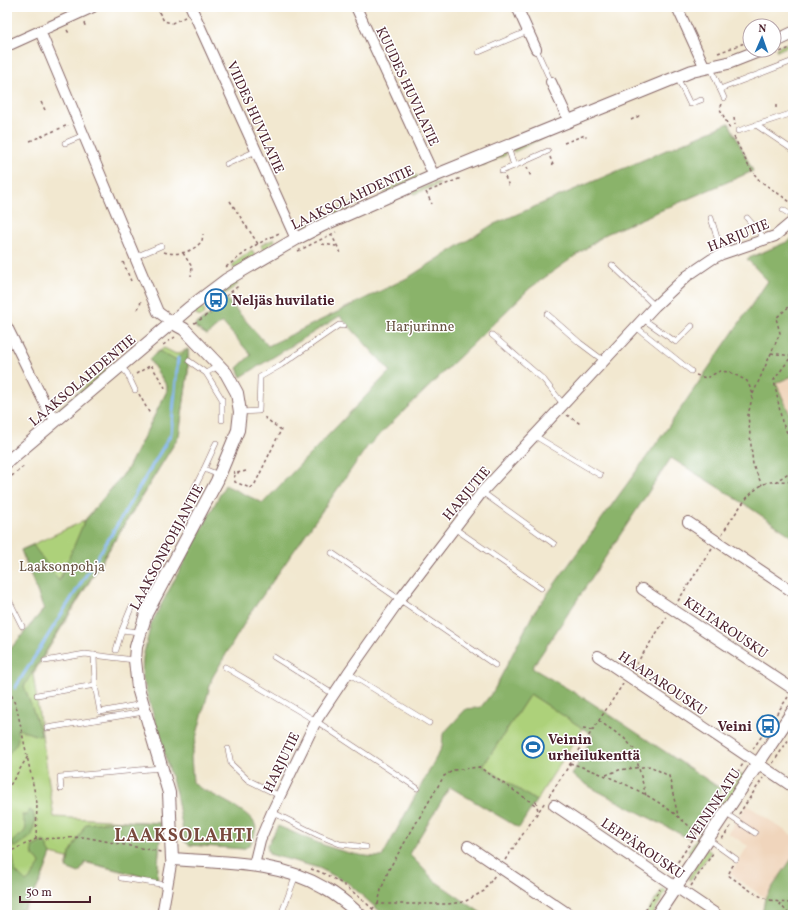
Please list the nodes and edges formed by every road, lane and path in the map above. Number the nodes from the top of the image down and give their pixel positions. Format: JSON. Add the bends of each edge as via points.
{"nodes":[{"id":1,"x":94,"y":7,"type":"edge"},
{"id":2,"x":156,"y":7,"type":"edge"},
{"id":3,"x":517,"y":7,"type":"edge"},
{"id":4,"x":677,"y":7,"type":"edge"},
{"id":5,"x":358,"y":8,"type":"edge"},
{"id":6,"x":192,"y":10,"type":"edge"},
{"id":7,"x":40,"y":31,"type":"junction"},
{"id":8,"x":528,"y":31,"type":"junction"},
{"id":9,"x":793,"y":34,"type":"edge"},
{"id":10,"x":782,"y":39,"type":"edge"},
{"id":11,"x":7,"y":46,"type":"edge"},
{"id":12,"x":793,"y":47,"type":"edge"},
{"id":13,"x":536,"y":49,"type":"joint"},
{"id":14,"x":782,"y":50,"type":"edge"},
{"id":15,"x":479,"y":52,"type":"dead end"},
{"id":16,"x":744,"y":58,"type":"edge"},
{"id":17,"x":793,"y":62,"type":"edge"},
{"id":18,"x":708,"y":68,"type":"junction"},
{"id":19,"x":677,"y":77,"type":"junction"},
{"id":20,"x":551,"y":82,"type":"joint"},
{"id":21,"x":720,"y":89,"type":"junction"},
{"id":22,"x":724,"y":98,"type":"joint"},
{"id":23,"x":701,"y":100,"type":"dead end"},
{"id":24,"x":41,"y":102,"type":"dead end"},
{"id":25,"x":45,"y":110,"type":"dead end"},
{"id":26,"x":793,"y":113,"type":"edge"},
{"id":27,"x":640,"y":119,"type":"dead end"},
{"id":28,"x":630,"y":120,"type":"dead end"},
{"id":29,"x":569,"y":121,"type":"junction"},
{"id":30,"x":756,"y":125,"type":"junction"},
{"id":31,"x":738,"y":131,"type":"dead end"},
{"id":32,"x":79,"y":137,"type":"junction"},
{"id":33,"x":586,"y":138,"type":"dead end"},
{"id":34,"x":30,"y":141,"type":"dead end"},
{"id":35,"x":65,"y":143,"type":"dead end"},
{"id":36,"x":564,"y":143,"type":"dead end"},
{"id":37,"x":508,"y":146,"type":"junction"},
{"id":38,"x":793,"y":150,"type":"edge"},
{"id":39,"x":256,"y":151,"type":"junction"},
{"id":40,"x":548,"y":151,"type":"dead end"},
{"id":41,"x":525,"y":161,"type":"junction"},
{"id":42,"x":227,"y":164,"type":"dead end"},
{"id":43,"x":514,"y":166,"type":"junction"},
{"id":44,"x":502,"y":172,"type":"joint"},
{"id":45,"x":434,"y":176,"type":"junction"},
{"id":46,"x":465,"y":176,"type":"dead end"},
{"id":47,"x":532,"y":177,"type":"dead end"},
{"id":48,"x":509,"y":186,"type":"dead end"},
{"id":49,"x":426,"y":192,"type":"junction"},
{"id":50,"x":421,"y":194,"type":"dead end"},
{"id":51,"x":230,"y":201,"type":"dead end"},
{"id":52,"x":432,"y":204,"type":"dead end"},
{"id":53,"x":793,"y":204,"type":"edge"},
{"id":54,"x":783,"y":210,"type":"dead end"},
{"id":55,"x":793,"y":216,"type":"edge"},
{"id":56,"x":711,"y":218,"type":"dead end"},
{"id":57,"x":748,"y":218,"type":"dead end"},
{"id":58,"x":793,"y":221,"type":"edge"},
{"id":59,"x":338,"y":231,"type":"dead end"},
{"id":60,"x":203,"y":234,"type":"dead end"},
{"id":61,"x":331,"y":234,"type":"junction"},
{"id":62,"x":296,"y":239,"type":"junction"},
{"id":63,"x":766,"y":240,"type":"junction"},
{"id":64,"x":258,"y":244,"type":"dead end"},
{"id":65,"x":322,"y":244,"type":"dead end"},
{"id":66,"x":337,"y":246,"type":"junction"},
{"id":67,"x":159,"y":247,"type":"joint"},
{"id":68,"x":296,"y":252,"type":"dead end"},
{"id":69,"x":183,"y":253,"type":"junction"},
{"id":70,"x":722,"y":254,"type":"junction"},
{"id":71,"x":342,"y":255,"type":"dead end"},
{"id":72,"x":135,"y":257,"type":"junction"},
{"id":73,"x":123,"y":262,"type":"dead end"},
{"id":74,"x":612,"y":265,"type":"dead end"},
{"id":75,"x":191,"y":276,"type":"dead end"},
{"id":76,"x":131,"y":280,"type":"dead end"},
{"id":77,"x":243,"y":283,"type":"dead end"},
{"id":78,"x":793,"y":295,"type":"edge"},
{"id":79,"x":142,"y":298,"type":"dead end"},
{"id":80,"x":792,"y":304,"type":"edge"},
{"id":81,"x":655,"y":306,"type":"junction"},
{"id":82,"x":137,"y":309,"type":"dead end"},
{"id":83,"x":793,"y":312,"type":"edge"},
{"id":84,"x":547,"y":314,"type":"dead end"},
{"id":85,"x":173,"y":322,"type":"junction"},
{"id":86,"x":639,"y":323,"type":"junction"},
{"id":87,"x":344,"y":326,"type":"dead end"},
{"id":88,"x":692,"y":326,"type":"dead end"},
{"id":89,"x":7,"y":327,"type":"edge"},
{"id":90,"x":184,"y":329,"type":"junction"},
{"id":91,"x":492,"y":335,"type":"dead end"},
{"id":92,"x":771,"y":353,"type":"junction"},
{"id":93,"x":792,"y":356,"type":"edge"},
{"id":94,"x":189,"y":361,"type":"dead end"},
{"id":95,"x":604,"y":361,"type":"junction"},
{"id":96,"x":219,"y":365,"type":"junction"},
{"id":97,"x":121,"y":367,"type":"junction"},
{"id":98,"x":691,"y":371,"type":"joint"},
{"id":99,"x":206,"y":373,"type":"junction"},
{"id":100,"x":129,"y":378,"type":"junction"},
{"id":101,"x":166,"y":389,"type":"dead end"},
{"id":102,"x":135,"y":390,"type":"joint"},
{"id":103,"x":753,"y":394,"type":"junction"},
{"id":104,"x":560,"y":407,"type":"junction"},
{"id":105,"x":240,"y":412,"type":"junction"},
{"id":106,"x":150,"y":414,"type":"dead end"},
{"id":107,"x":264,"y":417,"type":"dead end"},
{"id":108,"x":56,"y":420,"type":"junction"},
{"id":109,"x":222,"y":420,"type":"dead end"},
{"id":110,"x":582,"y":425,"type":"dead end"},
{"id":111,"x":535,"y":436,"type":"junction"},
{"id":112,"x":216,"y":443,"type":"dead end"},
{"id":113,"x":793,"y":445,"type":"edge"},
{"id":114,"x":7,"y":462,"type":"edge"},
{"id":115,"x":24,"y":466,"type":"dead end"},
{"id":116,"x":204,"y":469,"type":"junction"},
{"id":117,"x":793,"y":470,"type":"edge"},
{"id":118,"x":246,"y":471,"type":"dead end"},
{"id":119,"x":220,"y":475,"type":"junction"},
{"id":120,"x":600,"y":475,"type":"dead end"},
{"id":121,"x":7,"y":480,"type":"edge"},
{"id":122,"x":775,"y":482,"type":"junction"},
{"id":123,"x":793,"y":482,"type":"edge"},
{"id":124,"x":762,"y":485,"type":"junction"},
{"id":125,"x":194,"y":490,"type":"dead end"},
{"id":126,"x":482,"y":492,"type":"junction"},
{"id":127,"x":688,"y":522,"type":"dead end"},
{"id":128,"x":454,"y":528,"type":"junction"},
{"id":129,"x":716,"y":541,"type":"junction"},
{"id":130,"x":554,"y":544,"type":"dead end"},
{"id":131,"x":332,"y":553,"type":"dead end"},
{"id":132,"x":540,"y":588,"type":"dead end"},
{"id":133,"x":642,"y":589,"type":"dead end"},
{"id":134,"x":793,"y":592,"type":"edge"},
{"id":135,"x":7,"y":596,"type":"edge"},
{"id":136,"x":401,"y":599,"type":"junction"},
{"id":137,"x":131,"y":608,"type":"dead end"},
{"id":138,"x":673,"y":609,"type":"junction"},
{"id":139,"x":22,"y":626,"type":"dead end"},
{"id":140,"x":122,"y":630,"type":"junction"},
{"id":141,"x":140,"y":632,"type":"junction"},
{"id":142,"x":116,"y":650,"type":"dead end"},
{"id":143,"x":94,"y":655,"type":"junction"},
{"id":144,"x":598,"y":656,"type":"dead end"},
{"id":145,"x":274,"y":658,"type":"dead end"},
{"id":146,"x":135,"y":660,"type":"junction"},
{"id":147,"x":45,"y":661,"type":"dead end"},
{"id":148,"x":495,"y":665,"type":"dead end"},
{"id":149,"x":225,"y":667,"type":"dead end"},
{"id":150,"x":348,"y":672,"type":"junction"},
{"id":151,"x":628,"y":677,"type":"junction"},
{"id":152,"x":7,"y":684,"type":"edge"},
{"id":153,"x":95,"y":685,"type":"junction"},
{"id":154,"x":792,"y":692,"type":"edge"},
{"id":155,"x":37,"y":694,"type":"dead end"},
{"id":156,"x":333,"y":694,"type":"junction"},
{"id":157,"x":144,"y":708,"type":"junction"},
{"id":158,"x":793,"y":711,"type":"edge"},
{"id":159,"x":599,"y":720,"type":"junction"},
{"id":160,"x":316,"y":721,"type":"junction"},
{"id":161,"x":429,"y":723,"type":"dead end"},
{"id":162,"x":47,"y":728,"type":"dead end"},
{"id":163,"x":583,"y":728,"type":"dead end"},
{"id":164,"x":593,"y":730,"type":"junction"},
{"id":165,"x":228,"y":749,"type":"dead end"},
{"id":166,"x":28,"y":756,"type":"junction"},
{"id":167,"x":748,"y":756,"type":"junction"},
{"id":168,"x":758,"y":763,"type":"junction"},
{"id":169,"x":570,"y":764,"type":"junction"},
{"id":170,"x":640,"y":767,"type":"junction"},
{"id":171,"x":162,"y":768,"type":"junction"},
{"id":172,"x":606,"y":775,"type":"junction"},
{"id":173,"x":793,"y":787,"type":"edge"},
{"id":174,"x":416,"y":788,"type":"dead end"},
{"id":175,"x":61,"y":789,"type":"dead end"},
{"id":176,"x":7,"y":790,"type":"edge"},
{"id":177,"x":280,"y":796,"type":"junction"},
{"id":178,"x":646,"y":796,"type":"junction"},
{"id":179,"x":536,"y":801,"type":"dead end"},
{"id":180,"x":554,"y":805,"type":"dead end"},
{"id":181,"x":537,"y":806,"type":"junction"},
{"id":182,"x":272,"y":812,"type":"junction"},
{"id":183,"x":538,"y":812,"type":"junction"},
{"id":184,"x":725,"y":813,"type":"junction"},
{"id":185,"x":678,"y":816,"type":"junction"},
{"id":186,"x":755,"y":833,"type":"dead end"},
{"id":187,"x":697,"y":834,"type":"junction"},
{"id":188,"x":36,"y":839,"type":"junction"},
{"id":189,"x":708,"y":839,"type":"junction"},
{"id":190,"x":163,"y":846,"type":"dead end"},
{"id":191,"x":468,"y":846,"type":"dead end"},
{"id":192,"x":366,"y":847,"type":"dead end"},
{"id":193,"x":7,"y":853,"type":"edge"},
{"id":194,"x":172,"y":859,"type":"junction"},
{"id":195,"x":736,"y":859,"type":"joint"},
{"id":196,"x":254,"y":865,"type":"junction"},
{"id":197,"x":499,"y":868,"type":"junction"},
{"id":198,"x":296,"y":876,"type":"junction"},
{"id":199,"x":121,"y":878,"type":"dead end"},
{"id":200,"x":670,"y":884,"type":"junction"},
{"id":201,"x":167,"y":885,"type":"junction"},
{"id":202,"x":779,"y":903,"type":"junction"},
{"id":203,"x":793,"y":903,"type":"edge"},
{"id":204,"x":378,"y":904,"type":"junction"},
{"id":205,"x":372,"y":909,"type":"dead end"},
{"id":206,"x":353,"y":913,"type":"edge"},
{"id":207,"x":716,"y":914,"type":"dead end"},
{"id":208,"x":162,"y":915,"type":"edge"},
{"id":209,"x":281,"y":915,"type":"edge"},
{"id":210,"x":570,"y":915,"type":"edge"},
{"id":211,"x":642,"y":915,"type":"edge"},
{"id":212,"x":657,"y":915,"type":"edge"},
{"id":213,"x":790,"y":915,"type":"edge"}],
"edges":[{"from":1,"to":7,"type":"street"},
{"from":2,"to":6,"type":"path","via":[[164,21],[172,22]]},
{"from":3,"to":8,"type":"street"},
{"from":4,"to":18,"type":"street"},
{"from":5,"to":45,"type":"street","name":"KUUDES HUVILATIE"},
{"from":6,"to":39,"type":"street","name":"VIIDES HUVILATIE"},
{"from":7,"to":11,"type":"street"},
{"from":7,"to":32,"type":"street"},
{"from":8,"to":13,"type":"street"},
{"from":8,"to":15,"type":"lane"},
{"from":9,"to":10,"type":"street"},
{"from":12,"to":14,"type":"path"},
{"from":13,"to":20,"type":"lane"},
{"from":16,"to":18,"type":"street","name":"LAAKSOLAHDENTIE"},
{"from":17,"to":21,"type":"lane"},
{"from":18,"to":19,"type":"street","name":"LAAKSOLAHDENTIE"},
{"from":18,"to":21,"type":"lane"},
{"from":19,"to":23,"type":"lane","via":[[690,104]]},
{"from":19,"to":29,"type":"street","name":"LAAKSOLAHDENTIE"},
{"from":20,"to":29,"type":"street"},
{"from":21,"to":22,"type":"lane"},
{"from":22,"to":53,"type":"path","via":[[720,109],[749,168],[759,180]]},
{"from":24,"to":25,"type":"path"},
{"from":26,"to":30,"type":"lane"},
{"from":27,"to":28,"type":"path","via":[[639,116]]},
{"from":29,"to":37,"type":"street","name":"LAAKSOLAHDENTIE"},
{"from":30,"to":31,"type":"lane"},
{"from":30,"to":38,"type":"lane"},
{"from":32,"to":34,"type":"path","via":[[68,124]]},
{"from":32,"to":35,"type":"lane"},
{"from":32,"to":72,"type":"street"},
{"from":33,"to":36,"type":"path","via":[[585,135]]},
{"from":37,"to":43,"type":"lane"},
{"from":37,"to":45,"type":"street","name":"LAAKSOLAHDENTIE"},
{"from":39,"to":42,"type":"lane"},
{"from":39,"to":62,"type":"street","name":"VIIDES HUVILATIE"},
{"from":40,"to":41,"type":"lane"},
{"from":41,"to":43,"type":"lane"},
{"from":41,"to":47,"type":"path"},
{"from":43,"to":44,"type":"lane"},
{"from":44,"to":48,"type":"path"},
{"from":45,"to":62,"type":"street","name":"LAAKSOLAHDENTIE"},
{"from":46,"to":49,"type":"path"},
{"from":49,"to":50,"type":"path"},
{"from":49,"to":52,"type":"path"},
{"from":51,"to":64,"type":"path"},
{"from":54,"to":55,"type":"lane"},
{"from":56,"to":70,"type":"lane"},
{"from":57,"to":63,"type":"lane"},
{"from":58,"to":63,"type":"street","name":"HARJUTIE"},
{"from":59,"to":61,"type":"path"},
{"from":60,"to":69,"type":"path","via":[[202,241],[197,247]]},
{"from":61,"to":66,"type":"path"},
{"from":61,"to":68,"type":"path"},
{"from":62,"to":85,"type":"street","name":"LAAKSOLAHDENTIE","via":[[226,280]]},
{"from":63,"to":70,"type":"street","name":"HARJUTIE"},
{"from":65,"to":66,"type":"path"},
{"from":66,"to":71,"type":"path"},
{"from":67,"to":69,"type":"path","via":[[165,253]]},
{"from":67,"to":72,"type":"lane"},
{"from":69,"to":75,"type":"path","via":[[192,267]]},
{"from":70,"to":81,"type":"street","name":"HARJUTIE","via":[[698,268]]},
{"from":72,"to":85,"type":"street","via":[[158,312]]},
{"from":73,"to":76,"type":"path"},
{"from":74,"to":81,"type":"lane"},
{"from":77,"to":90,"type":"path","via":[[223,298],[208,314]]},
{"from":78,"to":80,"type":"path"},
{"from":79,"to":82,"type":"path"},
{"from":80,"to":83,"type":"path"},
{"from":80,"to":92,"type":"path","via":[[776,318],[780,333]]},
{"from":81,"to":86,"type":"street","name":"HARJUTIE"},
{"from":84,"to":95,"type":"lane"},
{"from":85,"to":90,"type":"street","name":"LAAKSONPOHJANTIE"},
{"from":85,"to":97,"type":"street","name":"LAAKSOLAHDENTIE"},
{"from":86,"to":88,"type":"lane","via":[[676,342]]},
{"from":86,"to":95,"type":"street","name":"HARJUTIE"},
{"from":86,"to":98,"type":"lane"},
{"from":87,"to":105,"type":"lane","via":[[339,325],[260,377],[258,411]]},
{"from":89,"to":108,"type":"street","via":[[48,410]]},
{"from":90,"to":96,"type":"street","name":"LAAKSONPOHJANTIE"},
{"from":91,"to":104,"type":"lane","via":[[544,380]]},
{"from":92,"to":93,"type":"path"},
{"from":92,"to":103,"type":"path"},
{"from":93,"to":113,"type":"path","via":[[774,380],[782,422]]},
{"from":94,"to":99,"type":"lane"},
{"from":95,"to":104,"type":"street","name":"HARJUTIE"},
{"from":96,"to":99,"type":"lane"},
{"from":96,"to":105,"type":"street","name":"LAAKSONPOHJANTIE","via":[[232,381]]},
{"from":97,"to":100,"type":"lane"},
{"from":97,"to":108,"type":"street","name":"LAAKSOLAHDENTIE"},
{"from":98,"to":103,"type":"path","via":[[697,377],[706,378],[720,371],[730,372],[747,381]]},
{"from":99,"to":109,"type":"lane","via":[[222,399]]},
{"from":100,"to":101,"type":"path","via":[[151,365]]},
{"from":100,"to":102,"type":"lane"},
{"from":102,"to":106,"type":"path"},
{"from":103,"to":124,"type":"path","via":[[748,415],[749,442],[753,465]]},
{"from":104,"to":110,"type":"path"},
{"from":104,"to":111,"type":"street","name":"HARJUTIE"},
{"from":105,"to":119,"type":"street","name":"LAAKSONPOHJANTIE","via":[[238,430]]},
{"from":107,"to":118,"type":"path","via":[[281,430],[254,486],[250,488],[235,482],[234,478],[237,473]]},
{"from":108,"to":114,"type":"street","name":"LAAKSOLAHDENTIE"},
{"from":111,"to":120,"type":"lane"},
{"from":111,"to":126,"type":"street","name":"HARJUTIE"},
{"from":112,"to":116,"type":"lane"},
{"from":115,"to":121,"type":"path"},
{"from":116,"to":119,"type":"lane"},
{"from":116,"to":125,"type":"lane"},
{"from":117,"to":122,"type":"path"},
{"from":119,"to":141,"type":"street","name":"LAAKSONPOHJANTIE","via":[[146,614]]},
{"from":122,"to":123,"type":"path"},
{"from":122,"to":124,"type":"path"},
{"from":124,"to":129,"type":"path","via":[[746,501]]},
{"from":126,"to":128,"type":"street","name":"HARJUTIE"},
{"from":126,"to":130,"type":"lane"},
{"from":127,"to":129,"type":"street"},
{"from":128,"to":132,"type":"lane"},
{"from":128,"to":136,"type":"street","name":"HARJUTIE"},
{"from":129,"to":134,"type":"street"},
{"from":129,"to":138,"type":"path"},
{"from":131,"to":136,"type":"lane"},
{"from":133,"to":138,"type":"street","name":"KELTAROUSKU"},
{"from":135,"to":139,"type":"lane"},
{"from":136,"to":148,"type":"lane"},
{"from":136,"to":150,"type":"street","name":"HARJUTIE"},
{"from":137,"to":140,"type":"lane"},
{"from":138,"to":151,"type":"path"},
{"from":138,"to":154,"type":"street","name":"KELTAROUSKU"},
{"from":140,"to":141,"type":"lane"},
{"from":140,"to":142,"type":"lane"},
{"from":141,"to":146,"type":"street","name":"LAAKSONPOHJANTIE"},
{"from":143,"to":146,"type":"lane"},
{"from":143,"to":147,"type":"lane","via":[[85,654]]},
{"from":143,"to":153,"type":"lane"},
{"from":144,"to":151,"type":"street","name":"HAAPAROUSKU"},
{"from":145,"to":156,"type":"lane"},
{"from":146,"to":157,"type":"street","name":"LAAKSONPOHJANTIE","via":[[138,688]]},
{"from":149,"to":160,"type":"lane"},
{"from":150,"to":156,"type":"street","name":"HARJUTIE"},
{"from":150,"to":161,"type":"lane"},
{"from":151,"to":159,"type":"path"},
{"from":151,"to":167,"type":"street","name":"HAAPAROUSKU"},
{"from":152,"to":166,"type":"path","via":[[17,709]]},
{"from":153,"to":155,"type":"lane"},
{"from":153,"to":157,"type":"lane","via":[[100,712]]},
{"from":154,"to":167,"type":"path"},
{"from":156,"to":160,"type":"street","name":"HARJUTIE"},
{"from":157,"to":162,"type":"lane"},
{"from":157,"to":171,"type":"street","name":"LAAKSONPOHJANTIE"},
{"from":158,"to":168,"type":"street","name":"VEININKATU"},
{"from":159,"to":164,"type":"path"},
{"from":159,"to":170,"type":"path","via":[[624,738],[634,749]]},
{"from":160,"to":174,"type":"lane"},
{"from":160,"to":177,"type":"street","name":"HARJUTIE"},
{"from":163,"to":164,"type":"path"},
{"from":164,"to":169,"type":"path"},
{"from":165,"to":177,"type":"lane","via":[[232,764],[248,780]]},
{"from":166,"to":176,"type":"path"},
{"from":166,"to":188,"type":"path","via":[[38,803]]},
{"from":167,"to":168,"type":"street","name":"HAAPAROUSKU"},
{"from":167,"to":187,"type":"path"},
{"from":168,"to":173,"type":"street","name":"HAAPAROUSKU"},
{"from":168,"to":184,"type":"street","name":"VEININKATU"},
{"from":169,"to":172,"type":"path"},
{"from":169,"to":183,"type":"path"},
{"from":170,"to":172,"type":"path"},
{"from":170,"to":178,"type":"path"},
{"from":170,"to":185,"type":"path","via":[[650,766],[669,776]]},
{"from":171,"to":175,"type":"lane","via":[[60,776]]},
{"from":171,"to":194,"type":"street","name":"LAAKSONPOHJANTIE","via":[[171,808]]},
{"from":172,"to":178,"type":"path"},
{"from":177,"to":182,"type":"street","name":"HARJUTIE"},
{"from":178,"to":185,"type":"path"},
{"from":179,"to":181,"type":"path"},
{"from":180,"to":200,"type":"street","name":"LEPPÄROUSKU"},
{"from":181,"to":183,"type":"path"},
{"from":181,"to":204,"type":"path","via":[[480,767],[454,770],[444,776],[389,869],[380,890]]},
{"from":182,"to":192,"type":"lane","via":[[340,844]]},
{"from":182,"to":196,"type":"street","name":"HARJUTIE","via":[[260,840]]},
{"from":183,"to":197,"type":"path"},
{"from":184,"to":186,"type":"lane"},
{"from":184,"to":189,"type":"street","name":"VEININKATU"},
{"from":185,"to":187,"type":"path"},
{"from":187,"to":200,"type":"path"},
{"from":188,"to":190,"type":"path","via":[[84,837],[159,852],[162,852]]},
{"from":188,"to":193,"type":"path"},
{"from":189,"to":195,"type":"lane"},
{"from":189,"to":200,"type":"street","name":"VEININKATU"},
{"from":191,"to":197,"type":"street"},
{"from":194,"to":196,"type":"street"},
{"from":194,"to":201,"type":"street"},
{"from":195,"to":202,"type":"path","via":[[728,875],[764,900]]},
{"from":196,"to":198,"type":"street"},
{"from":197,"to":204,"type":"path","via":[[484,891],[464,902]]},
{"from":197,"to":210,"type":"street"},
{"from":198,"to":206,"type":"street","via":[[323,887]]},
{"from":198,"to":209,"type":"lane"},
{"from":199,"to":201,"type":"lane"},
{"from":200,"to":207,"type":"street","name":"LEPPÄROUSKU"},
{"from":200,"to":211,"type":"path"},
{"from":200,"to":212,"type":"street","name":"VEININKATU"},
{"from":201,"to":208,"type":"street"},
{"from":202,"to":203,"type":"path"},
{"from":202,"to":213,"type":"path"},
{"from":204,"to":205,"type":"path"}]}
